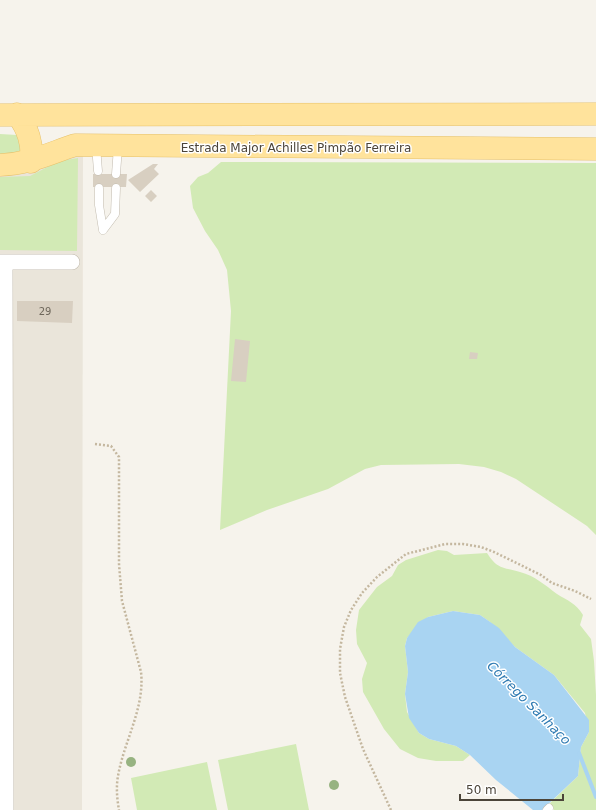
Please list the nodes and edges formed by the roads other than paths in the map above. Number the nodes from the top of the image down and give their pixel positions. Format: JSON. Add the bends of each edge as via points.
{"nodes":[{"id":1,"x":167,"y":113,"type":"junction"},
{"id":2,"x":8,"y":114,"type":"edge"},
{"id":3,"x":596,"y":114,"type":"edge"},
{"id":4,"x":96,"y":146,"type":"junction"},
{"id":5,"x":118,"y":146,"type":"junction"},
{"id":6,"x":168,"y":147,"type":"junction"},
{"id":7,"x":596,"y":149,"type":"edge"},
{"id":8,"x":31,"y":162,"type":"junction"},
{"id":9,"x":0,"y":165,"type":"edge"},
{"id":10,"x":98,"y":171,"type":"dead end"},
{"id":11,"x":116,"y":174,"type":"dead end"},
{"id":12,"x":99,"y":188,"type":"dead end"},
{"id":13,"x":116,"y":188,"type":"dead end"},
{"id":14,"x":2,"y":262,"type":"edge"},
{"id":15,"x":72,"y":262,"type":"dead end"},
{"id":16,"x":6,"y":810,"type":"edge"}],
"edges":[{"from":1,"to":2,"type":"main road"},
{"from":1,"to":3,"type":"main road"},
{"from":1,"to":6,"type":"main road"},
{"from":2,"to":8,"type":"main road","via":[[23,122],[30,139]]},
{"from":4,"to":5,"type":"main road","name":"Estrada Major Achilles Pimpão Ferreira"},
{"from":4,"to":8,"type":"main road","name":"Estrada Major Achilles Pimpão Ferreira","via":[[75,145]]},
{"from":4,"to":10,"type":"lane"},
{"from":5,"to":6,"type":"main road","name":"Estrada Major Achilles Pimpão Ferreira"},
{"from":5,"to":11,"type":"lane"},
{"from":6,"to":7,"type":"main road","name":"Estrada Major Achilles Pimpão Ferreira"},
{"from":8,"to":9,"type":"main road","name":"Estrada Major Achilles Pimpão Ferreira"},
{"from":12,"to":13,"type":"lane","via":[[103,230],[115,214]]},
{"from":14,"to":15,"type":"street"},
{"from":14,"to":16,"type":"street"}]}
